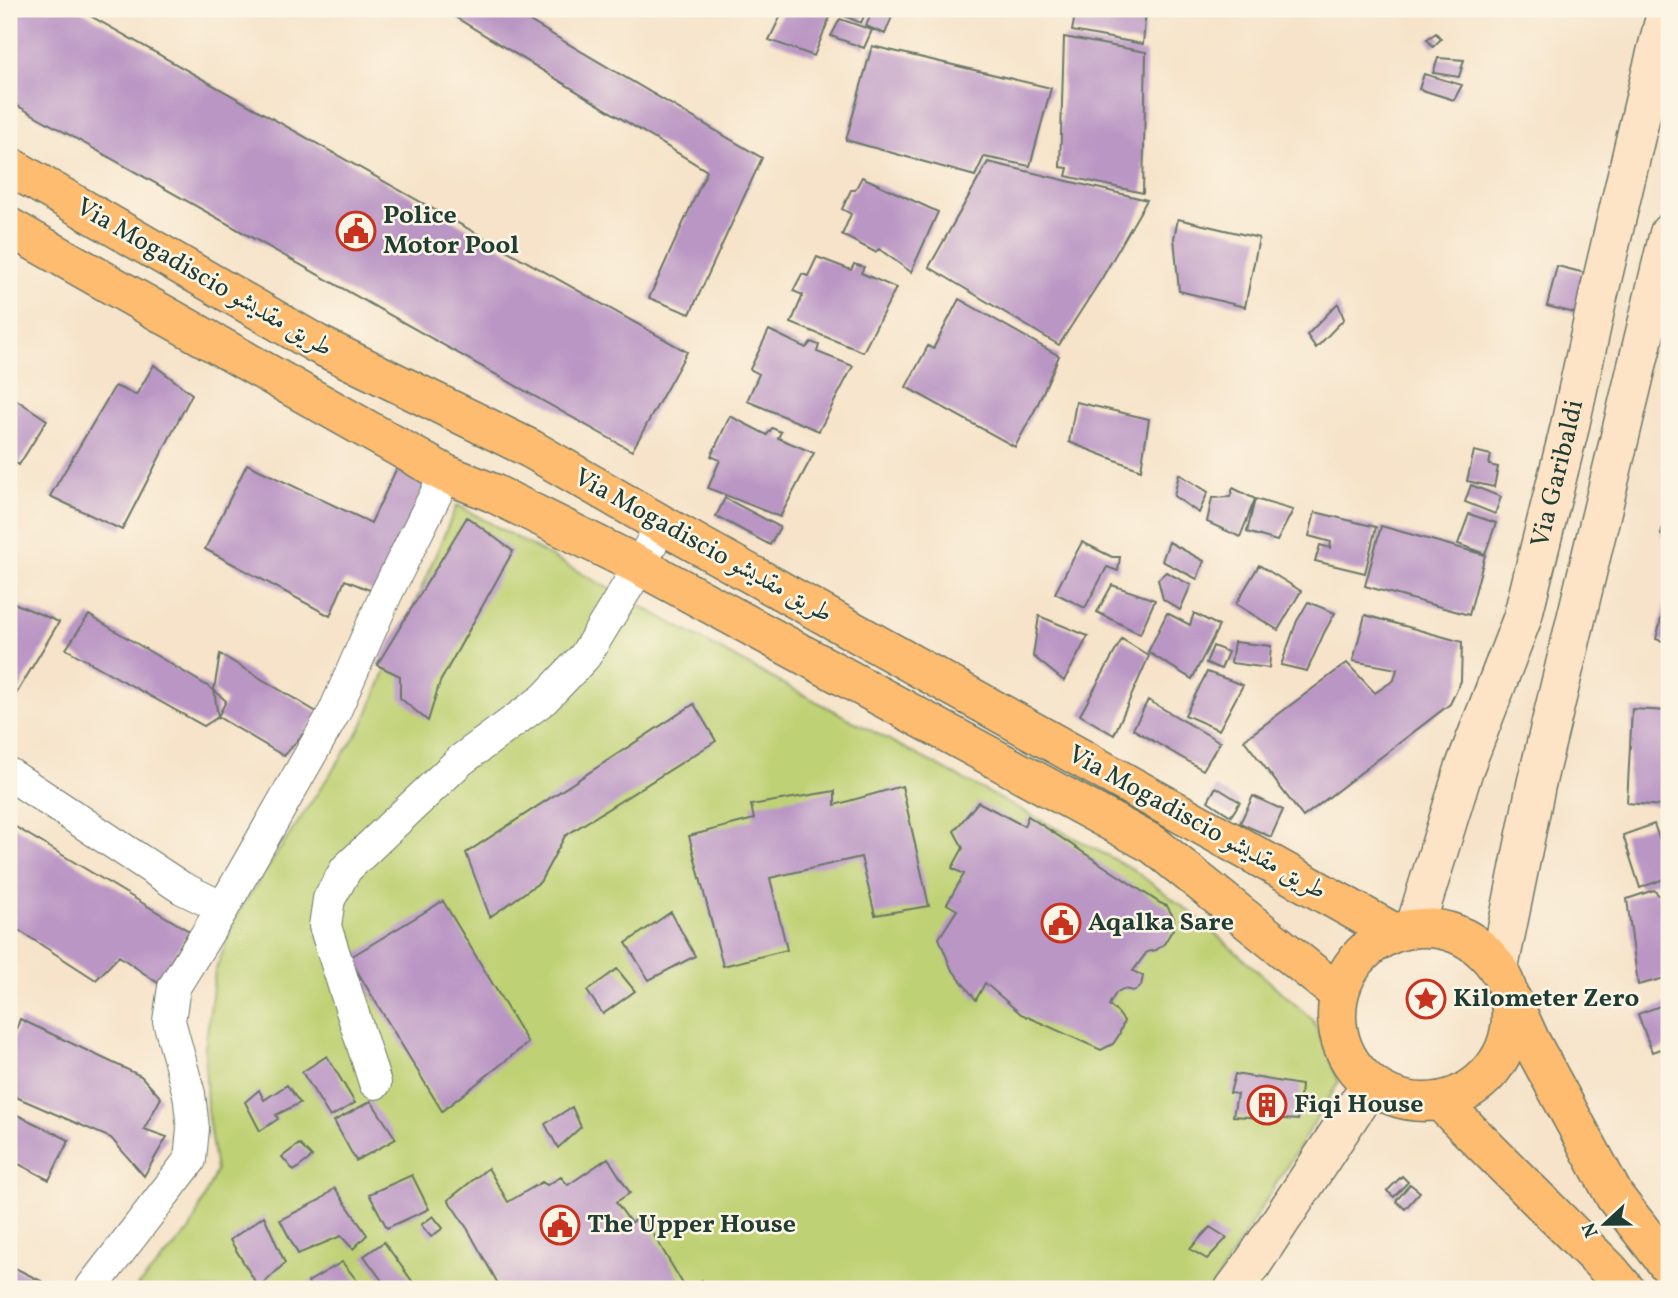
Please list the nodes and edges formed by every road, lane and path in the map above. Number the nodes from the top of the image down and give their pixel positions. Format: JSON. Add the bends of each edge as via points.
{"nodes":[{"id":1,"x":1667,"y":9,"type":"edge"},
{"id":2,"x":9,"y":166,"type":"edge"},
{"id":3,"x":9,"y":226,"type":"edge"},
{"id":4,"x":1669,"y":233,"type":"edge"},
{"id":5,"x":446,"y":474,"type":"junction"},
{"id":6,"x":661,"y":524,"type":"junction"},
{"id":7,"x":640,"y":566,"type":"junction"},
{"id":8,"x":9,"y":774,"type":"edge"},
{"id":9,"x":223,"y":908,"type":"junction"},
{"id":10,"x":1404,"y":930,"type":"junction"},
{"id":11,"x":1504,"y":982,"type":"junction"},
{"id":12,"x":1339,"y":994,"type":"junction"},
{"id":13,"x":375,"y":1083,"type":"dead end"},
{"id":14,"x":1370,"y":1085,"type":"junction"},
{"id":15,"x":1441,"y":1102,"type":"junction"},
{"id":16,"x":1669,"y":1266,"type":"edge"},
{"id":17,"x":92,"y":1287,"type":"dead end"},
{"id":18,"x":1234,"y":1289,"type":"edge"},
{"id":19,"x":1625,"y":1289,"type":"edge"}],
"edges":[{"from":1,"to":10,"type":"main road","name":"Via Garibaldi","via":[[1522,620]]},
{"from":2,"to":6,"type":"highway","name":"Via Mogadiscio طريق مقديشو","via":[[317,344],[531,449]]},
{"from":3,"to":5,"type":"highway","name":"Via Mogadiscio طريق مقديشو"},
{"from":4,"to":11,"type":"main road","name":"Via Garibaldi","via":[[1536,785]]},
{"from":5,"to":7,"type":"highway","name":"Via Mogadiscio طريق مقديشو"},
{"from":5,"to":9,"type":"street","via":[[334,713]]},
{"from":6,"to":7,"type":"street"},
{"from":6,"to":10,"type":"highway","name":"Via Mogadiscio طريق مقديشو"},
{"from":7,"to":12,"type":"highway","name":"Via Mogadiscio طريق مقديشو","via":[[1154,845]]},
{"from":7,"to":13,"type":"street","via":[[585,656],[544,699],[461,760],[346,869],[329,899],[325,926]]},
{"from":8,"to":9,"type":"street","via":[[182,888]]},
{"from":9,"to":17,"type":"street","via":[[174,987],[169,1021],[189,1094],[190,1160]]},
{"from":10,"to":11,"type":"highway","via":[[1440,928],[1463,936],[1483,950]]},
{"from":10,"to":12,"type":"highway","via":[[1369,946],[1350,967]]},
{"from":11,"to":15,"type":"highway","via":[[1512,1024],[1504,1051],[1489,1075],[1468,1092]]},
{"from":11,"to":16,"type":"highway","via":[[1530,1040],[1615,1197]]},
{"from":12,"to":14,"type":"highway","via":[[1341,1044]]},
{"from":14,"to":15,"type":"highway","via":[[1416,1103]]},
{"from":14,"to":18,"type":"main road"},
{"from":15,"to":19,"type":"highway"}]}
